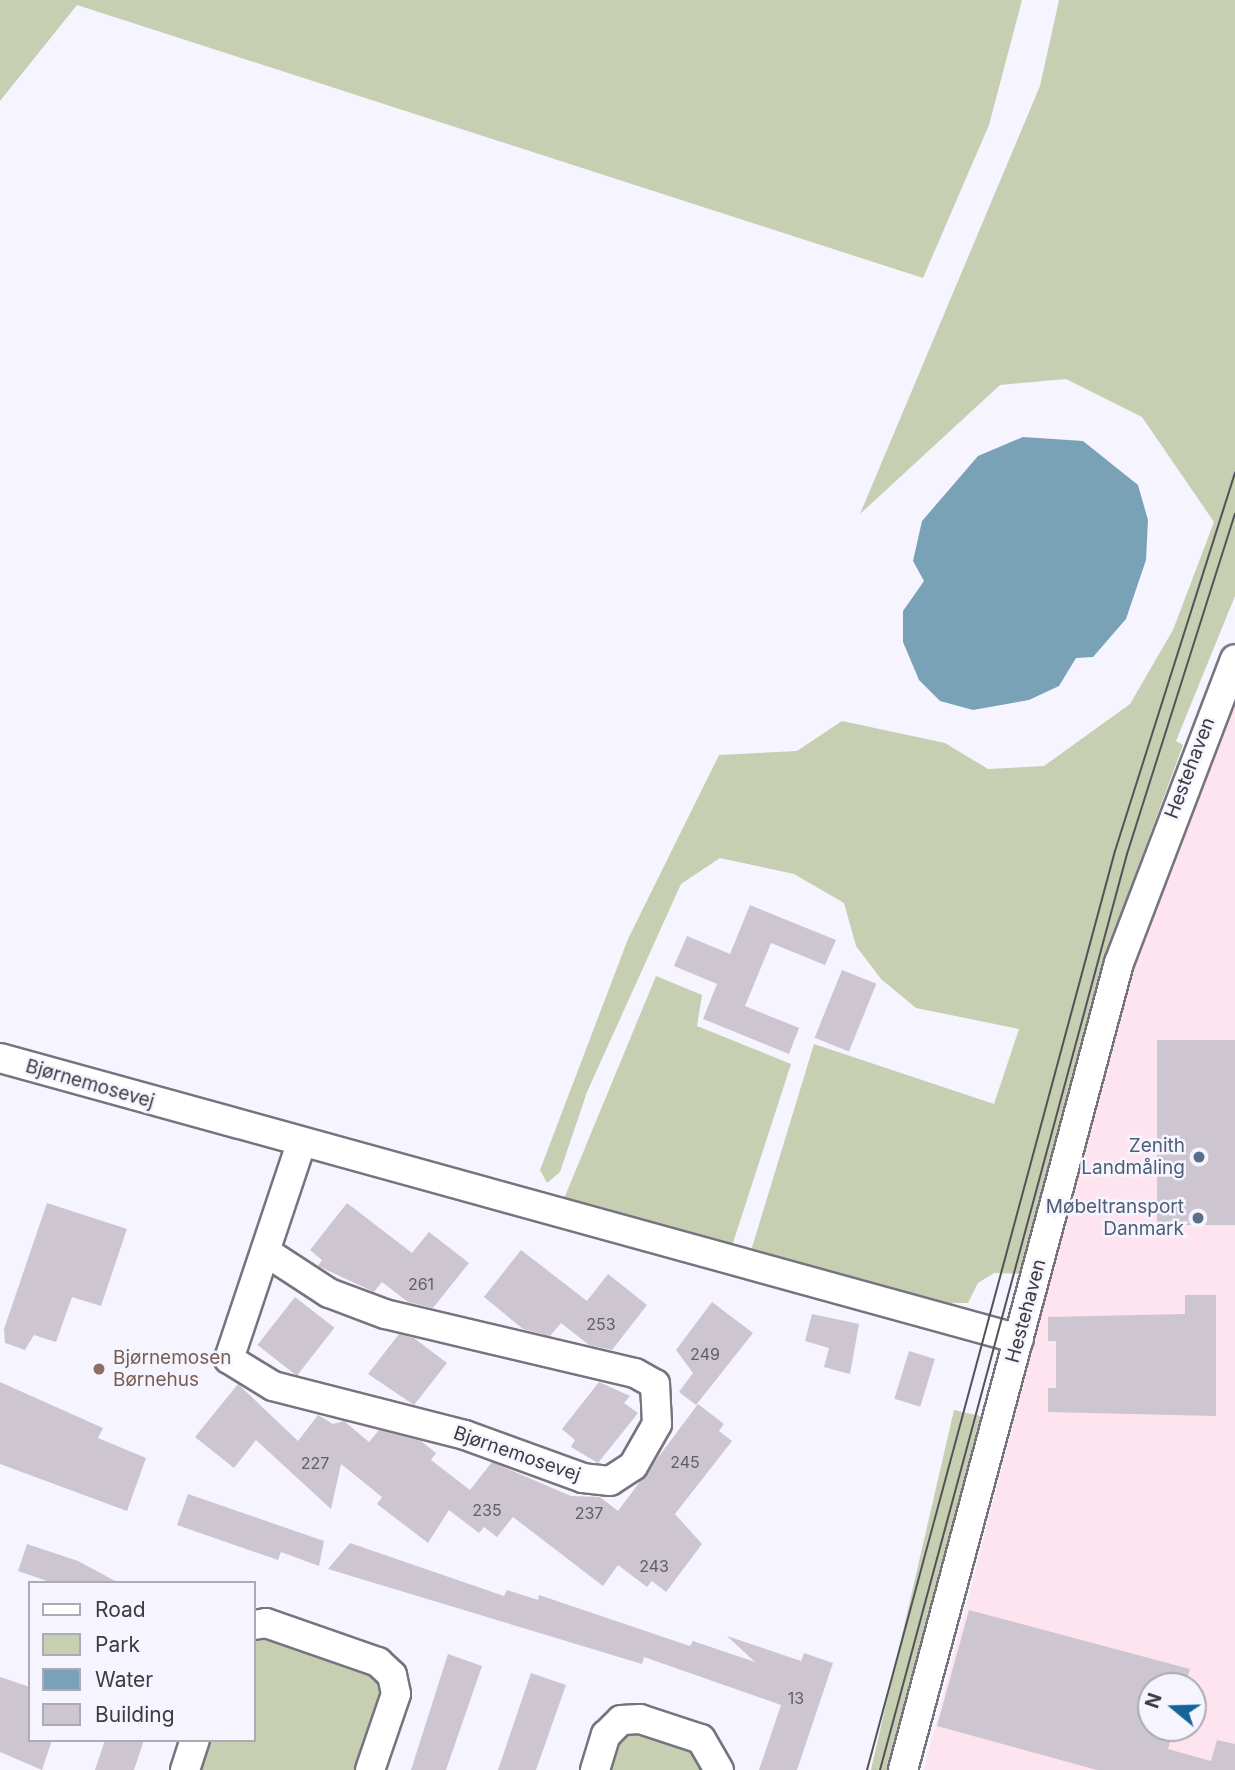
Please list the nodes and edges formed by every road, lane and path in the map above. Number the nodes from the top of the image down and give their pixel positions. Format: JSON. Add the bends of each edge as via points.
{"nodes":[{"id":1,"x":1235,"y":659,"type":"edge"},
{"id":2,"x":0,"y":1058,"type":"edge"},
{"id":3,"x":301,"y":1144,"type":"junction"},
{"id":4,"x":266,"y":1252,"type":"junction"},
{"id":5,"x":1019,"y":1339,"type":"junction"},
{"id":6,"x":256,"y":1625,"type":"edge"},
{"id":7,"x":194,"y":1742,"type":"edge"},
{"id":8,"x":185,"y":1770,"type":"edge"},
{"id":9,"x":370,"y":1770,"type":"edge"},
{"id":10,"x":595,"y":1770,"type":"edge"},
{"id":11,"x":719,"y":1770,"type":"edge"},
{"id":12,"x":903,"y":1770,"type":"edge"}],
"edges":[{"from":1,"to":5,"type":"street","name":"Hestehaven","via":[[1119,962]]},
{"from":2,"to":3,"type":"street","name":"Bjørnemosevej"},
{"from":3,"to":4,"type":"street","name":"Bjørnemosevej"},
{"from":3,"to":5,"type":"street","name":"Bjørnemosevej"},
{"from":4,"to":4,"type":"street","name":"Bjørnemosevej","via":[[229,1359],[273,1386],[465,1435],[583,1478],[610,1481],[633,1466],[657,1424],[655,1384],[635,1373],[385,1314],[329,1293]]},
{"from":5,"to":12,"type":"street","name":"Hestehaven"},
{"from":6,"to":9,"type":"street","via":[[266,1623],[378,1662],[392,1675],[396,1693]]},
{"from":7,"to":8,"type":"street"},
{"from":10,"to":11,"type":"street","via":[[607,1735],[621,1720],[640,1719],[701,1739]]}]}
